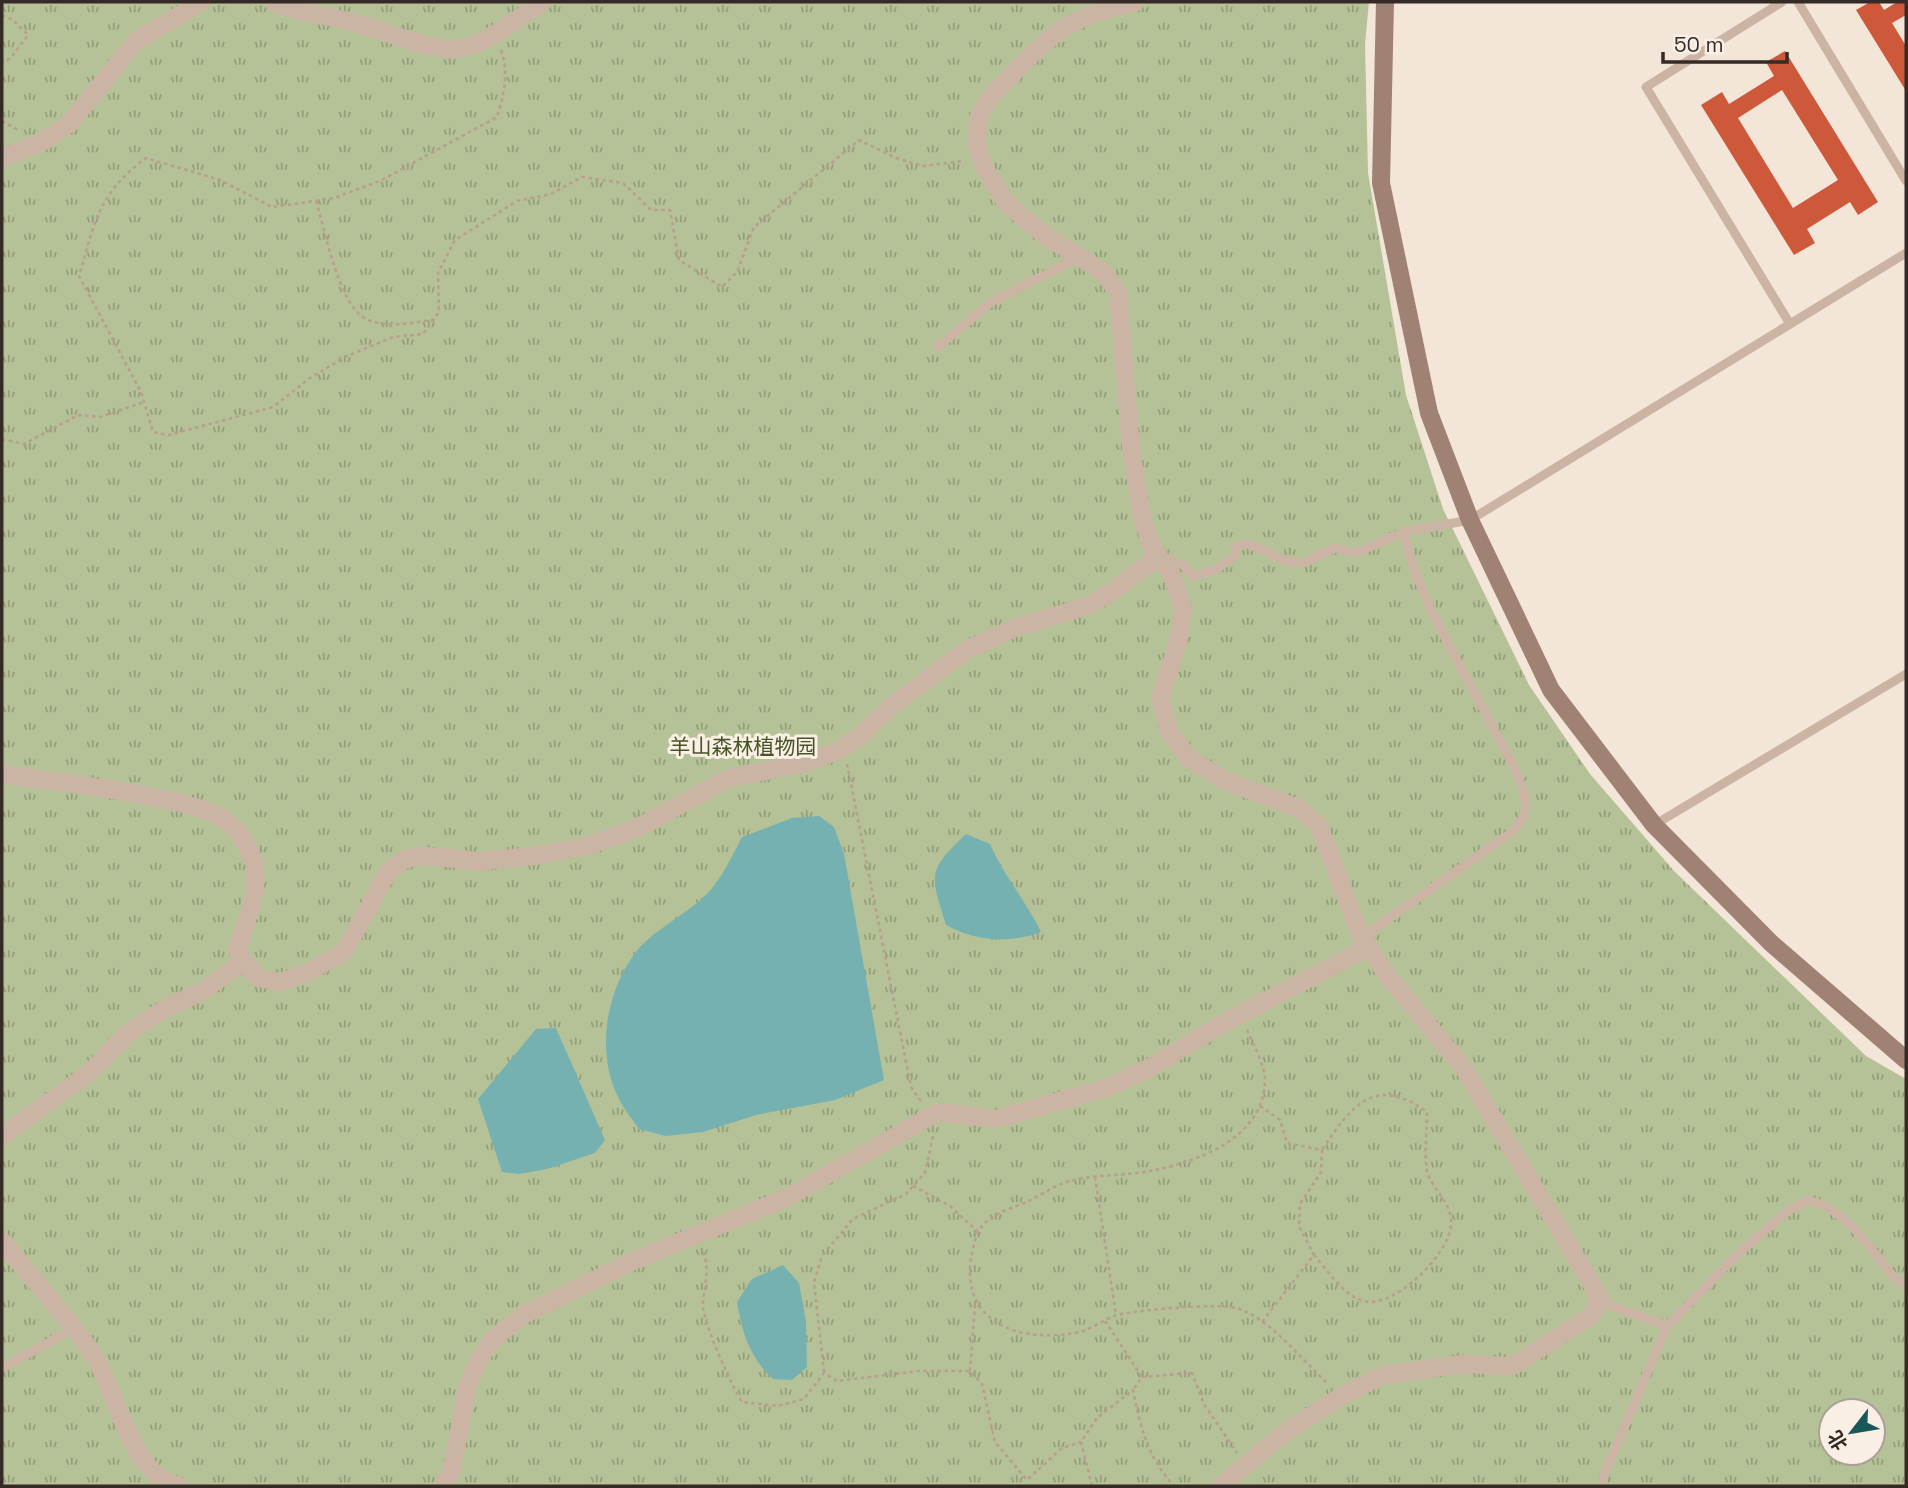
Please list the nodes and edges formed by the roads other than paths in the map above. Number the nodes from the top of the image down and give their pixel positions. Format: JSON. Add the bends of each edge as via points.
{"nodes":[{"id":1,"x":201,"y":2,"type":"edge"},
{"id":2,"x":273,"y":2,"type":"edge"},
{"id":3,"x":543,"y":2,"type":"edge"},
{"id":4,"x":1136,"y":2,"type":"edge"},
{"id":5,"x":1385,"y":2,"type":"edge"},
{"id":6,"x":1783,"y":2,"type":"edge"},
{"id":7,"x":1798,"y":2,"type":"edge"},
{"id":8,"x":2,"y":158,"type":"edge"},
{"id":9,"x":1906,"y":181,"type":"edge"},
{"id":10,"x":1906,"y":253,"type":"edge"},
{"id":11,"x":1080,"y":257,"type":"junction"},
{"id":12,"x":1790,"y":324,"type":"junction"},
{"id":13,"x":938,"y":347,"type":"dead end"},
{"id":14,"x":1470,"y":520,"type":"junction"},
{"id":15,"x":1404,"y":532,"type":"junction"},
{"id":16,"x":1158,"y":556,"type":"junction"},
{"id":17,"x":1906,"y":674,"type":"edge"},
{"id":18,"x":2,"y":774,"type":"edge"},
{"id":19,"x":1654,"y":825,"type":"junction"},
{"id":20,"x":1369,"y":947,"type":"junction"},
{"id":21,"x":242,"y":962,"type":"junction"},
{"id":22,"x":1906,"y":1060,"type":"edge"},
{"id":23,"x":2,"y":1136,"type":"edge"},
{"id":24,"x":2,"y":1241,"type":"edge"},
{"id":25,"x":1906,"y":1286,"type":"edge"},
{"id":26,"x":1598,"y":1301,"type":"junction"},
{"id":27,"x":1667,"y":1326,"type":"junction"},
{"id":28,"x":73,"y":1329,"type":"junction"},
{"id":29,"x":2,"y":1368,"type":"edge"},
{"id":30,"x":179,"y":1486,"type":"edge"},
{"id":31,"x":442,"y":1486,"type":"edge"},
{"id":32,"x":1221,"y":1486,"type":"edge"},
{"id":33,"x":1603,"y":1486,"type":"edge"}],
"edges":[{"from":1,"to":8,"type":"street","via":[[136,41],[69,124],[44,141]]},
{"from":2,"to":3,"type":"street","via":[[304,14],[458,50]]},
{"from":4,"to":11,"type":"street","via":[[1094,13],[1061,29],[990,97],[978,118],[981,159],[1006,203]]},
{"from":5,"to":14,"type":"street","via":[[1381,183],[1429,413]]},
{"from":6,"to":12,"type":"lane","via":[[1646,87]]},
{"from":7,"to":9,"type":"lane"},
{"from":10,"to":12,"type":"lane"},
{"from":11,"to":13,"type":"lane","via":[[991,302]]},
{"from":11,"to":16,"type":"street","via":[[1102,271],[1118,292],[1131,449],[1143,521]]},
{"from":12,"to":14,"type":"lane"},
{"from":14,"to":15,"type":"lane"},
{"from":14,"to":19,"type":"street","via":[[1551,690]]},
{"from":15,"to":16,"type":"lane","via":[[1355,553],[1335,548],[1303,563],[1286,561],[1249,544],[1235,547],[1235,556],[1192,576],[1183,565]]},
{"from":15,"to":20,"type":"lane","via":[[1408,556],[1510,759],[1526,801],[1524,818],[1512,832],[1371,930]]},
{"from":16,"to":20,"type":"street","via":[[1172,575],[1183,610],[1160,699],[1169,731],[1189,759],[1230,783],[1298,808],[1319,826]]},
{"from":16,"to":21,"type":"street","via":[[1087,606],[1015,628],[968,649],[841,748],[798,765],[729,778],[639,827],[588,846],[479,861],[425,856],[405,859],[388,872],[344,952],[280,982],[258,978]]},
{"from":17,"to":19,"type":"lane"},
{"from":18,"to":21,"type":"street","via":[[194,806],[224,818],[244,838],[255,865],[255,890],[237,952]]},
{"from":19,"to":22,"type":"street","via":[[1771,943]]},
{"from":20,"to":26,"type":"street","via":[[1463,1067],[1590,1279]]},
{"from":20,"to":31,"type":"street","via":[[1106,1088],[996,1119],[934,1114],[786,1198],[525,1314],[494,1338],[468,1384],[451,1474]]},
{"from":21,"to":23,"type":"street","via":[[203,991],[164,1009],[127,1034],[89,1073]]},
{"from":24,"to":28,"type":"street"},
{"from":25,"to":27,"type":"lane","via":[[1846,1222],[1824,1204],[1809,1200],[1788,1210],[1741,1251]]},
{"from":26,"to":27,"type":"lane"},
{"from":26,"to":32,"type":"street","via":[[1592,1315],[1513,1366],[1463,1364],[1383,1375],[1340,1395]]},
{"from":27,"to":33,"type":"lane"},
{"from":28,"to":29,"type":"lane"},
{"from":28,"to":30,"type":"street","via":[[94,1356],[150,1469]]}]}
